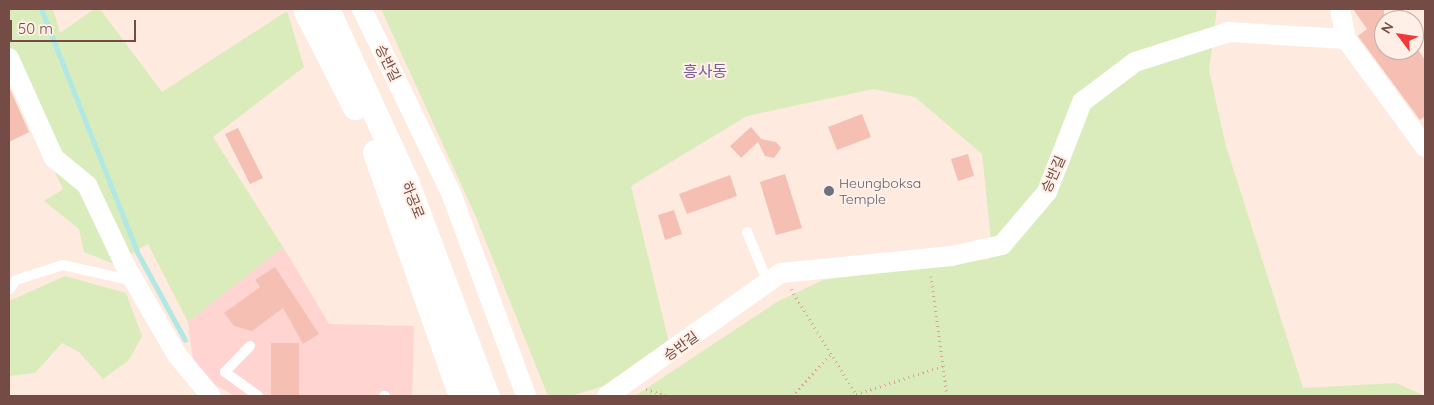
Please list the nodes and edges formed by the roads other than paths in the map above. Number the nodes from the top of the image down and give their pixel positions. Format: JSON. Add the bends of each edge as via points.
{"nodes":[{"id":1,"x":305,"y":9,"type":"edge"},
{"id":2,"x":327,"y":9,"type":"edge"},
{"id":3,"x":362,"y":9,"type":"edge"},
{"id":4,"x":1340,"y":9,"type":"edge"},
{"id":5,"x":1346,"y":39,"type":"junction"},
{"id":6,"x":9,"y":58,"type":"edge"},
{"id":7,"x":1425,"y":147,"type":"edge"},
{"id":8,"x":747,"y":232,"type":"dead end"},
{"id":9,"x":775,"y":278,"type":"junction"},
{"id":10,"x":134,"y":282,"type":"junction"},
{"id":11,"x":9,"y":290,"type":"edge"},
{"id":12,"x":250,"y":346,"type":"dead end"},
{"id":13,"x":448,"y":361,"type":"junction"},
{"id":14,"x":212,"y":396,"type":"edge"},
{"id":15,"x":258,"y":396,"type":"edge"},
{"id":16,"x":444,"y":396,"type":"edge"},
{"id":17,"x":461,"y":396,"type":"edge"},
{"id":18,"x":487,"y":396,"type":"edge"},
{"id":19,"x":526,"y":396,"type":"edge"},
{"id":20,"x":607,"y":396,"type":"edge"}],
"edges":[{"from":1,"to":13,"type":"street","name":"하공로","via":[[384,172]]},
{"from":2,"to":18,"type":"street","name":"하공로","via":[[406,181]]},
{"from":3,"to":19,"type":"street","name":"승반길","via":[[451,193]]},
{"from":4,"to":5,"type":"street"},
{"from":5,"to":7,"type":"street"},
{"from":5,"to":9,"type":"street","name":"승반길","via":[[1229,32],[1135,62],[1082,102],[1047,192],[1002,246]]},
{"from":6,"to":10,"type":"street","via":[[54,158],[87,185]]},
{"from":8,"to":9,"type":"lane"},
{"from":9,"to":20,"type":"street","name":"승반길"},
{"from":10,"to":11,"type":"lane","via":[[64,266],[16,280]]},
{"from":10,"to":14,"type":"street","via":[[177,355]]},
{"from":12,"to":15,"type":"lane","via":[[225,372]]},
{"from":13,"to":16,"type":"street"},
{"from":13,"to":17,"type":"street","name":"하공로"}]}
